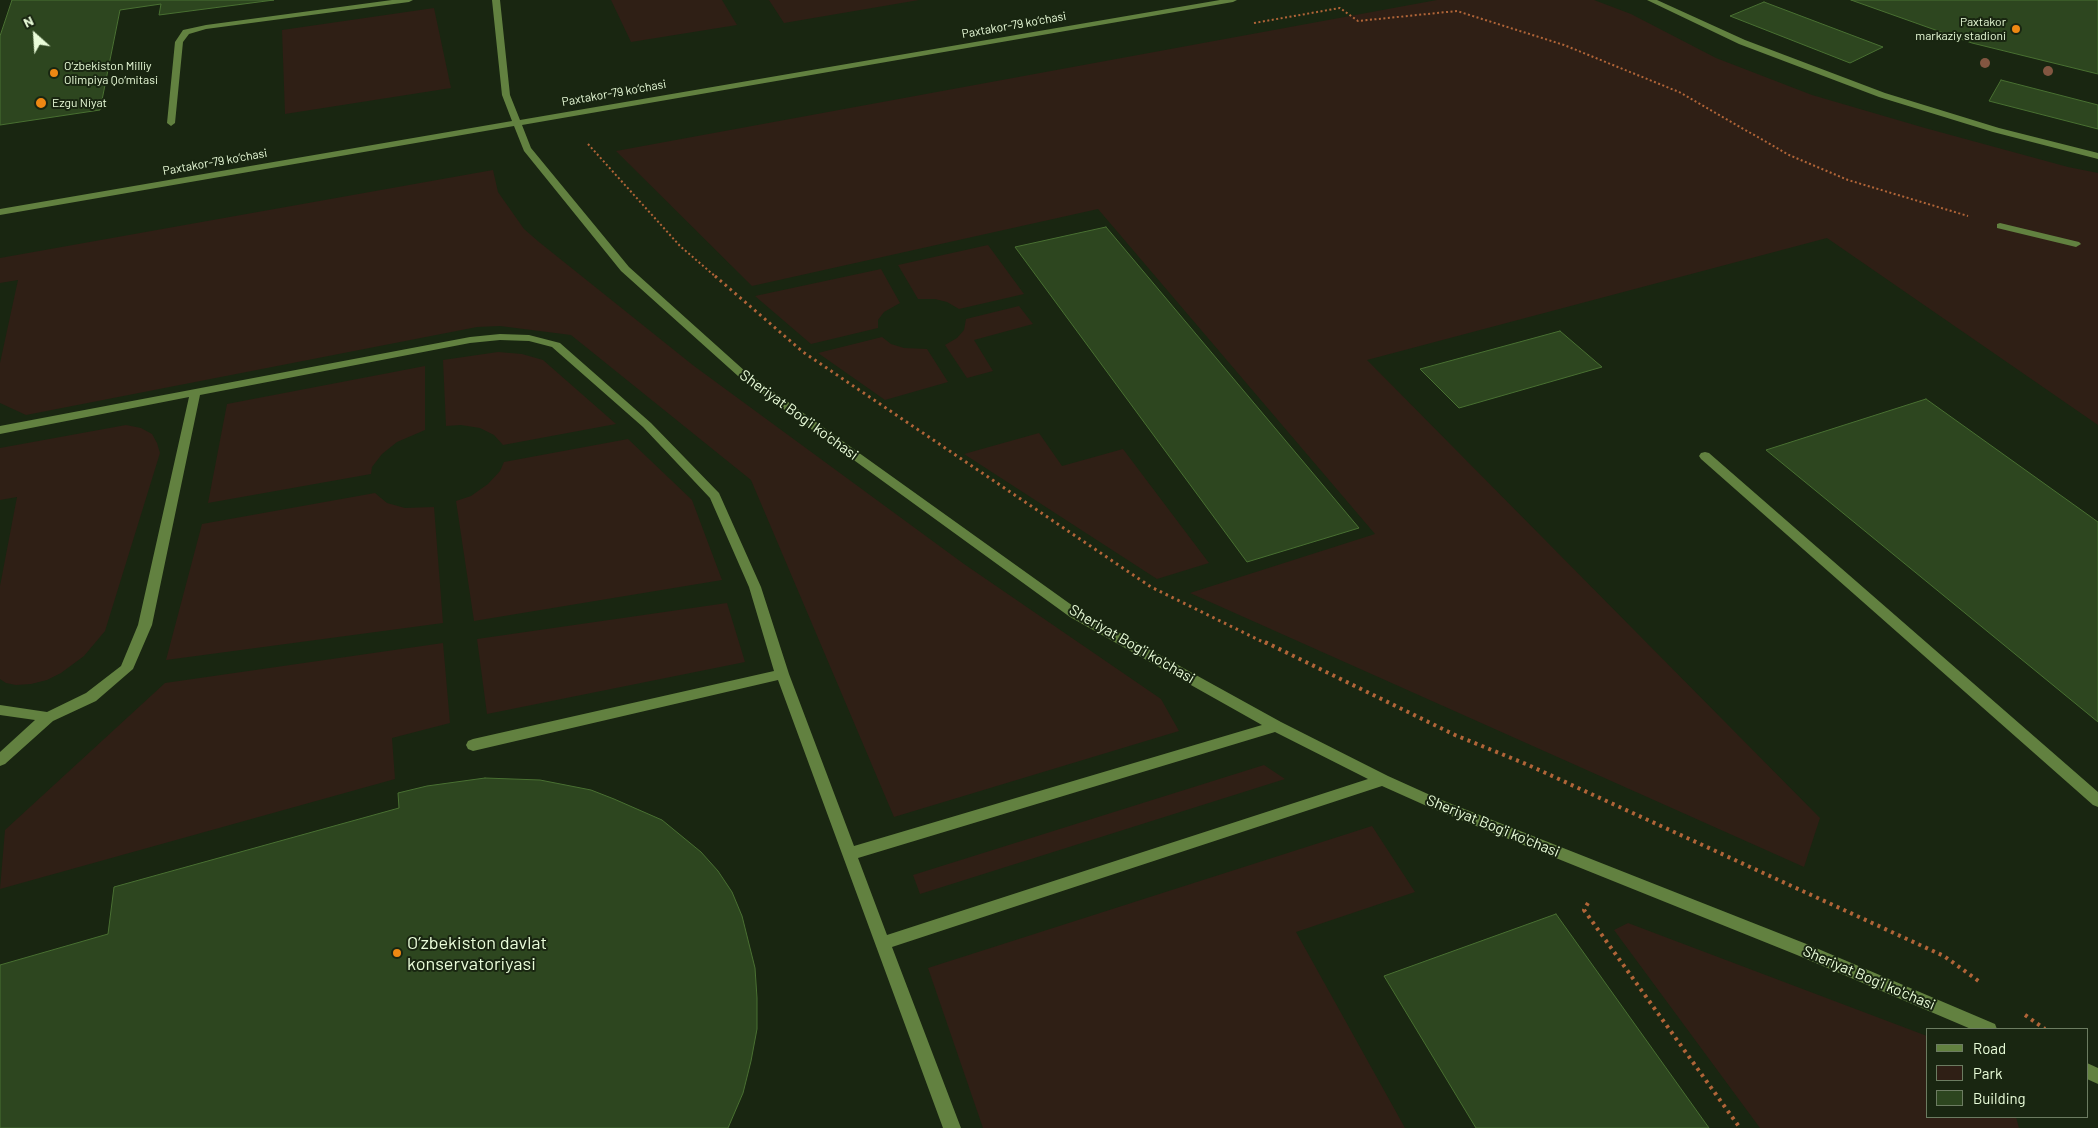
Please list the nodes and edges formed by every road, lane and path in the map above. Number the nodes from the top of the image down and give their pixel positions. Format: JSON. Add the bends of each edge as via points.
{"nodes":[{"id":1,"x":341,"y":0,"type":"edge"},
{"id":2,"x":409,"y":0,"type":"edge"},
{"id":3,"x":496,"y":0,"type":"edge"},
{"id":4,"x":1233,"y":0,"type":"edge"},
{"id":5,"x":1651,"y":0,"type":"edge"},
{"id":6,"x":1207,"y":2,"type":"edge"},
{"id":7,"x":1340,"y":8,"type":"dead end"},
{"id":8,"x":340,"y":10,"type":"junction"},
{"id":9,"x":561,"y":114,"type":"junction"},
{"id":10,"x":516,"y":122,"type":"junction"},
{"id":11,"x":171,"y":123,"type":"dead end"},
{"id":12,"x":2098,"y":156,"type":"edge"},
{"id":13,"x":0,"y":212,"type":"edge"},
{"id":14,"x":2000,"y":226,"type":"joint"},
{"id":15,"x":2076,"y":244,"type":"dead end"},
{"id":16,"x":195,"y":394,"type":"junction"},
{"id":17,"x":0,"y":430,"type":"edge"},
{"id":18,"x":1705,"y":456,"type":"dead end"},
{"id":19,"x":782,"y":674,"type":"junction"},
{"id":20,"x":0,"y":710,"type":"edge"},
{"id":21,"x":48,"y":718,"type":"junction"},
{"id":22,"x":1276,"y":726,"type":"junction"},
{"id":23,"x":473,"y":745,"type":"dead end"},
{"id":24,"x":0,"y":760,"type":"edge"},
{"id":25,"x":1383,"y":780,"type":"junction"},
{"id":26,"x":2098,"y":801,"type":"edge"},
{"id":27,"x":850,"y":854,"type":"junction"},
{"id":28,"x":1606,"y":872,"type":"junction"},
{"id":29,"x":883,"y":942,"type":"junction"},
{"id":30,"x":1983,"y":984,"type":"dead end"},
{"id":31,"x":2022,"y":1012,"type":"dead end"},
{"id":32,"x":1987,"y":1028,"type":"edge"},
{"id":33,"x":2044,"y":1028,"type":"edge"},
{"id":34,"x":952,"y":1128,"type":"edge"},
{"id":35,"x":1740,"y":1128,"type":"edge"}],
"edges":[{"from":1,"to":8,"type":"street"},
{"from":2,"to":8,"type":"street"},
{"from":3,"to":10,"type":"street","name":"Sheriyat Bog'i ko'chasi","via":[[506,94]]},
{"from":4,"to":6,"type":"street","name":"Paxtakor-79 ko‘chasi"},
{"from":5,"to":12,"type":"street","via":[[1751,45],[1866,89],[1996,130]]},
{"from":6,"to":9,"type":"street","name":"Paxtakor-79 ko‘chasi"},
{"from":7,"to":14,"type":"path","via":[[1358,21],[1457,11],[1564,45],[1679,92],[1789,155],[1848,180]]},
{"from":8,"to":11,"type":"street","via":[[186,32],[179,42]]},
{"from":9,"to":10,"type":"street","name":"Paxtakor-79 ko‘chasi"},
{"from":9,"to":30,"type":"path","via":[[680,246],[803,352],[1150,587],[1454,735],[1526,764],[1944,956]]},
{"from":10,"to":13,"type":"street","name":"Paxtakor-79 ko‘chasi"},
{"from":10,"to":22,"type":"street","name":"Sheriyat Bog'i ko'chasi","via":[[527,149],[625,270],[742,374],[1075,614]]},
{"from":14,"to":15,"type":"street"},
{"from":16,"to":17,"type":"street"},
{"from":16,"to":19,"type":"street","via":[[470,340],[529,338],[556,345],[647,425],[716,496],[755,587]]},
{"from":16,"to":21,"type":"street","via":[[145,625],[126,669],[91,698]]},
{"from":18,"to":26,"type":"street"},
{"from":19,"to":23,"type":"street"},
{"from":19,"to":27,"type":"street"},
{"from":20,"to":21,"type":"street"},
{"from":21,"to":24,"type":"street"},
{"from":22,"to":25,"type":"street","name":"Sheriyat Bog'i ko'chasi"},
{"from":22,"to":27,"type":"street"},
{"from":25,"to":28,"type":"street","name":"Sheriyat Bog'i ko'chasi"},
{"from":25,"to":29,"type":"street"},
{"from":27,"to":29,"type":"street"},
{"from":28,"to":32,"type":"street","name":"Sheriyat Bog'i ko'chasi","via":[[1803,950]]},
{"from":28,"to":35,"type":"path","via":[[1584,910]]},
{"from":29,"to":34,"type":"street"},
{"from":31,"to":33,"type":"path"}]}
